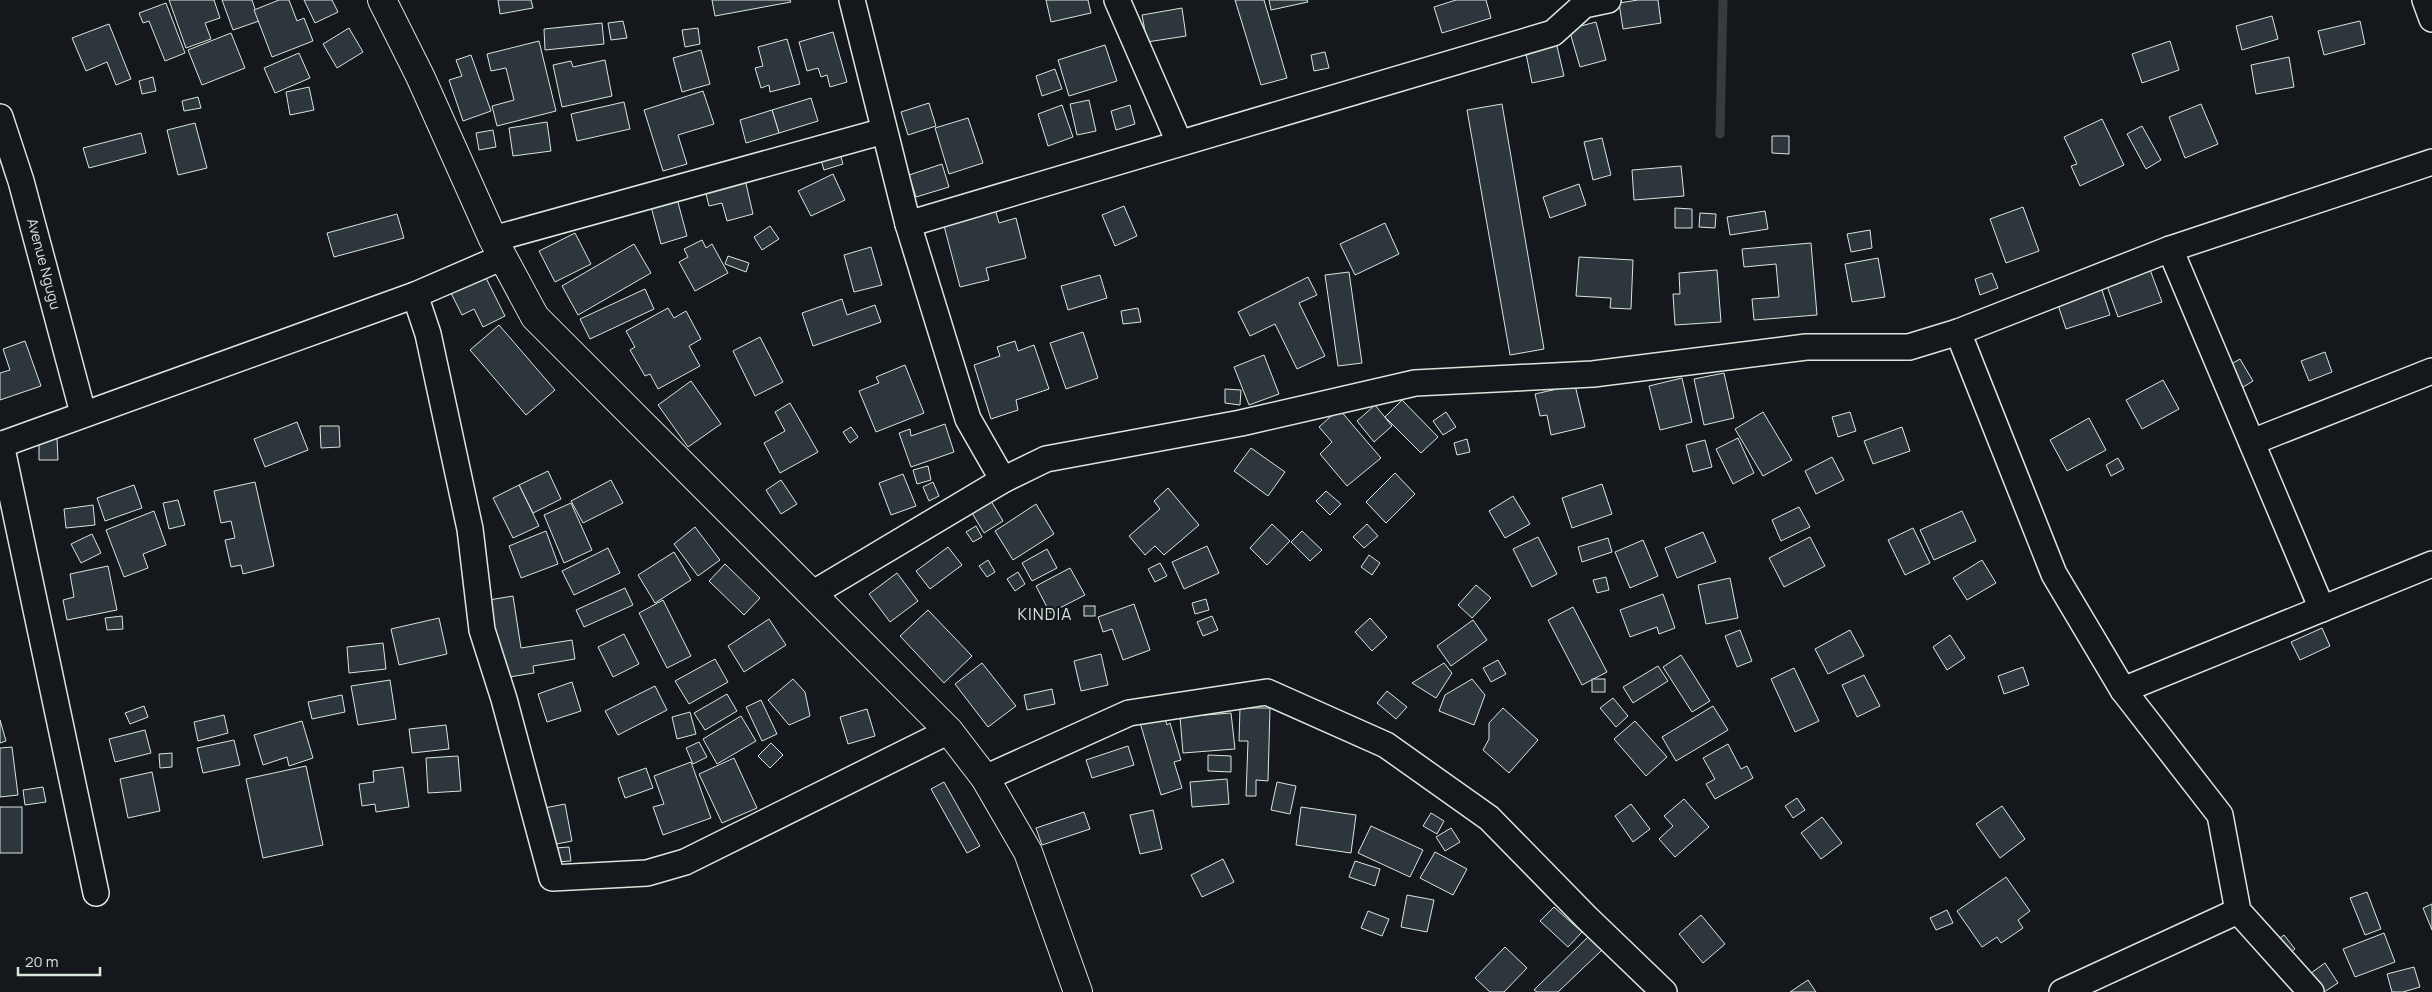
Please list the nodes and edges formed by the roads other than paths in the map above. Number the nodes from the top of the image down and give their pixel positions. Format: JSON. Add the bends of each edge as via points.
{"nodes":[{"id":1,"x":382,"y":0,"type":"edge"},
{"id":2,"x":852,"y":0,"type":"edge"},
{"id":3,"x":1117,"y":0,"type":"edge"},
{"id":4,"x":1608,"y":0,"type":"edge"},
{"id":5,"x":2425,"y":0,"type":"edge"},
{"id":6,"x":2432,"y":19,"type":"edge"},
{"id":7,"x":0,"y":117,"type":"edge"},
{"id":8,"x":884,"y":131,"type":"junction"},
{"id":9,"x":1179,"y":142,"type":"junction"},
{"id":10,"x":2432,"y":162,"type":"edge"},
{"id":11,"x":908,"y":224,"type":"junction"},
{"id":12,"x":498,"y":248,"type":"junction"},
{"id":13,"x":2170,"y":249,"type":"junction"},
{"id":14,"x":415,"y":295,"type":"junction"},
{"id":15,"x":1958,"y":332,"type":"junction"},
{"id":16,"x":2432,"y":371,"type":"edge"},
{"id":17,"x":84,"y":413,"type":"junction"},
{"id":18,"x":2252,"y":442,"type":"junction"},
{"id":19,"x":0,"y":445,"type":"edge"},
{"id":20,"x":1003,"y":480,"type":"junction"},
{"id":21,"x":2432,"y":564,"type":"edge"},
{"id":22,"x":812,"y":594,"type":"junction"},
{"id":23,"x":2322,"y":609,"type":"junction"},
{"id":24,"x":2123,"y":690,"type":"junction"},
{"id":25,"x":949,"y":731,"type":"junction"},
{"id":26,"x":985,"y":778,"type":"junction"},
{"id":27,"x":96,"y":893,"type":"dead end"},
{"id":28,"x":2238,"y":911,"type":"junction"},
{"id":29,"x":1078,"y":992,"type":"edge"},
{"id":30,"x":1664,"y":992,"type":"edge"},
{"id":31,"x":2062,"y":992,"type":"edge"},
{"id":32,"x":2312,"y":992,"type":"edge"}],
"edges":[{"from":1,"to":12,"type":"street"},
{"from":2,"to":8,"type":"street"},
{"from":3,"to":9,"type":"street"},
{"from":4,"to":9,"type":"street","via":[[1584,5],[1553,32]]},
{"from":5,"to":6,"type":"street"},
{"from":7,"to":17,"type":"street","name":"Avenue Ngugu","via":[[21,181]]},
{"from":8,"to":11,"type":"street"},
{"from":8,"to":12,"type":"street"},
{"from":9,"to":11,"type":"street"},
{"from":10,"to":13,"type":"street"},
{"from":11,"to":20,"type":"street","via":[[968,419]]},
{"from":12,"to":14,"type":"street"},
{"from":12,"to":22,"type":"street","via":[[535,317]]},
{"from":13,"to":15,"type":"street"},
{"from":13,"to":18,"type":"street"},
{"from":14,"to":17,"type":"street"},
{"from":14,"to":25,"type":"street","via":[[428,334],[470,529],[482,630],[552,878],[647,873],[685,862]]},
{"from":15,"to":20,"type":"street","via":[[1909,347],[1806,347],[1593,374],[1415,382],[1241,423],[1046,459]]},
{"from":15,"to":24,"type":"street","via":[[2054,574]]},
{"from":16,"to":18,"type":"street"},
{"from":17,"to":19,"type":"street"},
{"from":18,"to":23,"type":"street"},
{"from":19,"to":27,"type":"street"},
{"from":20,"to":22,"type":"street"},
{"from":21,"to":23,"type":"street"},
{"from":22,"to":25,"type":"street"},
{"from":23,"to":24,"type":"street"},
{"from":24,"to":28,"type":"street","via":[[2220,816]]},
{"from":25,"to":26,"type":"street"},
{"from":26,"to":29,"type":"street","via":[[1028,852]]},
{"from":26,"to":30,"type":"street","via":[[1129,713],[1267,692],[1386,745],[1489,818]]},
{"from":28,"to":31,"type":"street"},
{"from":28,"to":32,"type":"street"}]}
